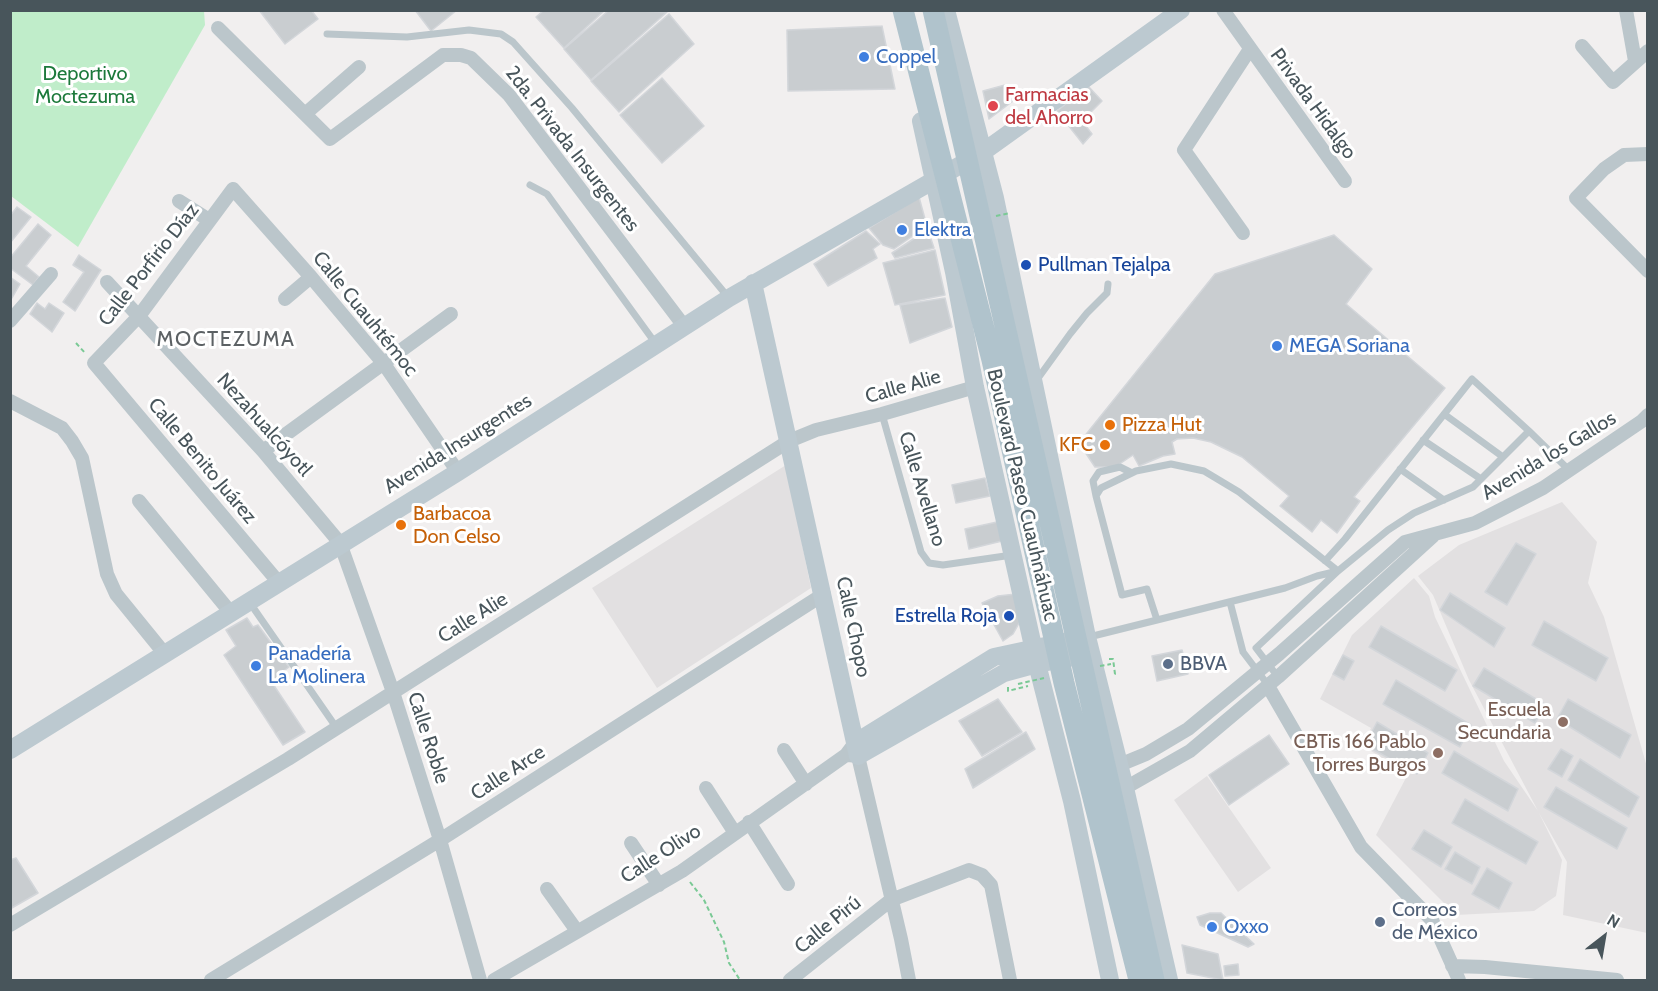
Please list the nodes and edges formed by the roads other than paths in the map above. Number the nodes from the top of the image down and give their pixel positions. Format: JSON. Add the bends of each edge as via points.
{"nodes":[{"id":1,"x":897,"y":10,"type":"edge"},
{"id":2,"x":903,"y":10,"type":"edge"},
{"id":3,"x":933,"y":10,"type":"edge"},
{"id":4,"x":946,"y":10,"type":"edge"},
{"id":5,"x":1181,"y":10,"type":"edge"},
{"id":6,"x":1223,"y":10,"type":"edge"},
{"id":7,"x":1626,"y":10,"type":"edge"},
{"id":8,"x":218,"y":28,"type":"dead end"},
{"id":9,"x":327,"y":34,"type":"dead end"},
{"id":10,"x":1582,"y":46,"type":"dead end"},
{"id":11,"x":1250,"y":49,"type":"junction"},
{"id":12,"x":1647,"y":51,"type":"edge"},
{"id":13,"x":1635,"y":61,"type":"junction"},
{"id":14,"x":359,"y":67,"type":"dead end"},
{"id":15,"x":305,"y":114,"type":"junction"},
{"id":16,"x":974,"y":118,"type":"junction"},
{"id":17,"x":953,"y":124,"type":"junction"},
{"id":18,"x":923,"y":130,"type":"junction"},
{"id":19,"x":984,"y":152,"type":"junction"},
{"id":20,"x":1647,"y":154,"type":"edge"},
{"id":21,"x":1345,"y":181,"type":"dead end"},
{"id":22,"x":934,"y":182,"type":"junction"},
{"id":23,"x":530,"y":184,"type":"dead end"},
{"id":24,"x":233,"y":189,"type":"joint"},
{"id":25,"x":179,"y":201,"type":"dead end"},
{"id":26,"x":209,"y":220,"type":"junction"},
{"id":27,"x":1243,"y":233,"type":"dead end"},
{"id":28,"x":1008,"y":261,"type":"junction"},
{"id":29,"x":1647,"y":271,"type":"edge"},
{"id":30,"x":954,"y":272,"type":"junction"},
{"id":31,"x":51,"y":274,"type":"dead end"},
{"id":32,"x":312,"y":277,"type":"junction"},
{"id":33,"x":107,"y":282,"type":"dead end"},
{"id":34,"x":753,"y":283,"type":"junction"},
{"id":35,"x":1108,"y":284,"type":"dead end"},
{"id":36,"x":729,"y":298,"type":"junction"},
{"id":37,"x":285,"y":299,"type":"dead end"},
{"id":38,"x":451,"y":314,"type":"dead end"},
{"id":39,"x":139,"y":316,"type":"junction"},
{"id":40,"x":10,"y":321,"type":"edge"},
{"id":41,"x":684,"y":326,"type":"junction"},
{"id":42,"x":656,"y":344,"type":"junction"},
{"id":43,"x":94,"y":363,"type":"joint"},
{"id":44,"x":384,"y":364,"type":"junction"},
{"id":45,"x":1034,"y":383,"type":"junction"},
{"id":46,"x":975,"y":387,"type":"junction"},
{"id":47,"x":10,"y":401,"type":"edge"},
{"id":48,"x":882,"y":414,"type":"junction"},
{"id":49,"x":1444,"y":414,"type":"junction"},
{"id":50,"x":1646,"y":421,"type":"edge"},
{"id":51,"x":1529,"y":431,"type":"junction"},
{"id":52,"x":1423,"y":440,"type":"junction"},
{"id":53,"x":789,"y":441,"type":"junction"},
{"id":54,"x":263,"y":451,"type":"junction"},
{"id":55,"x":1503,"y":457,"type":"junction"},
{"id":56,"x":1400,"y":470,"type":"junction"},
{"id":57,"x":1569,"y":470,"type":"junction"},
{"id":58,"x":458,"y":472,"type":"junction"},
{"id":59,"x":1132,"y":473,"type":"junction"},
{"id":60,"x":1481,"y":479,"type":"junction"},
{"id":61,"x":1096,"y":496,"type":"junction"},
{"id":62,"x":1444,"y":500,"type":"junction"},
{"id":63,"x":139,"y":501,"type":"dead end"},
{"id":64,"x":1434,"y":535,"type":"junction"},
{"id":65,"x":340,"y":543,"type":"junction"},
{"id":66,"x":1012,"y":555,"type":"junction"},
{"id":67,"x":1325,"y":561,"type":"junction"},
{"id":68,"x":1338,"y":571,"type":"junction"},
{"id":69,"x":280,"y":584,"type":"junction"},
{"id":70,"x":824,"y":594,"type":"junction"},
{"id":71,"x":249,"y":602,"type":"junction"},
{"id":72,"x":1230,"y":602,"type":"junction"},
{"id":73,"x":231,"y":613,"type":"junction"},
{"id":74,"x":1157,"y":620,"type":"junction"},
{"id":75,"x":1088,"y":646,"type":"junction"},
{"id":76,"x":164,"y":653,"type":"junction"},
{"id":77,"x":1035,"y":656,"type":"junction"},
{"id":78,"x":1263,"y":667,"type":"junction"},
{"id":79,"x":1270,"y":684,"type":"junction"},
{"id":80,"x":393,"y":692,"type":"junction"},
{"id":81,"x":336,"y":727,"type":"junction"},
{"id":82,"x":10,"y":750,"type":"edge"},
{"id":83,"x":784,"y":750,"type":"dead end"},
{"id":84,"x":853,"y":751,"type":"junction"},
{"id":85,"x":1119,"y":765,"type":"junction"},
{"id":86,"x":1067,"y":782,"type":"junction"},
{"id":87,"x":806,"y":784,"type":"junction"},
{"id":88,"x":706,"y":788,"type":"dead end"},
{"id":89,"x":1125,"y":788,"type":"junction"},
{"id":90,"x":1072,"y":801,"type":"junction"},
{"id":91,"x":749,"y":822,"type":"junction"},
{"id":92,"x":735,"y":833,"type":"junction"},
{"id":93,"x":440,"y":840,"type":"junction"},
{"id":94,"x":631,"y":843,"type":"dead end"},
{"id":95,"x":788,"y":884,"type":"dead end"},
{"id":96,"x":659,"y":885,"type":"junction"},
{"id":97,"x":548,"y":889,"type":"dead end"},
{"id":98,"x":891,"y":900,"type":"junction"},
{"id":99,"x":10,"y":925,"type":"edge"},
{"id":100,"x":577,"y":931,"type":"junction"},
{"id":101,"x":1452,"y":966,"type":"junction"},
{"id":102,"x":794,"y":980,"type":"edge"},
{"id":103,"x":210,"y":981,"type":"edge"},
{"id":104,"x":480,"y":981,"type":"edge"},
{"id":105,"x":494,"y":981,"type":"edge"},
{"id":106,"x":909,"y":981,"type":"edge"},
{"id":107,"x":1010,"y":981,"type":"edge"},
{"id":108,"x":1110,"y":981,"type":"edge"},
{"id":109,"x":1138,"y":981,"type":"edge"},
{"id":110,"x":1154,"y":981,"type":"edge"},
{"id":111,"x":1169,"y":981,"type":"edge"},
{"id":112,"x":1459,"y":981,"type":"edge"},
{"id":113,"x":1617,"y":981,"type":"edge"}],
"edges":[{"from":1,"to":18,"type":"street","name":"Boulevard Paseo Cuauhnáhuac"},
{"from":2,"to":109,"type":"main road","name":"Boulevard Paseo Cuauhnáhuac","bridge":true,"via":[[992,360],[1064,682]]},
{"from":3,"to":110,"type":"main road","name":"Boulevard Paseo Cuauhnáhuac","bridge":true},
{"from":4,"to":16,"type":"street","name":"Boulevard Paseo Cuauhnáhuac"},
{"from":5,"to":19,"type":"street","name":"Avenida Insurgentes"},
{"from":6,"to":11,"type":"street","name":"Privada Hidalgo"},
{"from":7,"to":13,"type":"street"},
{"from":8,"to":15,"type":"street","name":"2da. Privada Insurgentes"},
{"from":9,"to":36,"type":"lane","via":[[407,37],[470,30],[501,34],[513,42],[572,108]]},
{"from":10,"to":13,"type":"street","via":[[1613,82]]},
{"from":11,"to":21,"type":"street","name":"Privada Hidalgo"},
{"from":11,"to":27,"type":"street","name":"Privada Hidalgo","via":[[1184,150]]},
{"from":12,"to":13,"type":"street"},
{"from":14,"to":15,"type":"street"},
{"from":15,"to":41,"type":"street","name":"2da. Privada Insurgentes","via":[[330,139],[443,55],[471,58],[509,95]]},
{"from":16,"to":17,"type":"street"},
{"from":16,"to":19,"type":"street","name":"Boulevard Paseo Cuauhnáhuac"},
{"from":17,"to":18,"type":"street"},
{"from":17,"to":19,"type":"street","via":[[959,150]]},
{"from":18,"to":22,"type":"street","name":"Boulevard Paseo Cuauhnáhuac"},
{"from":19,"to":22,"type":"street","name":"Avenida Insurgentes"},
{"from":19,"to":28,"type":"street","name":"Boulevard Paseo Cuauhnáhuac"},
{"from":20,"to":29,"type":"street","via":[[1624,155],[1576,198]]},
{"from":22,"to":30,"type":"street","name":"Boulevard Paseo Cuauhnáhuac"},
{"from":22,"to":34,"type":"street","name":"Avenida Insurgentes"},
{"from":23,"to":42,"type":"lane","via":[[547,194]]},
{"from":24,"to":26,"type":"street","name":"Calle Porfirio Díaz"},
{"from":24,"to":32,"type":"street","name":"Calle Cuauhtémoc"},
{"from":25,"to":26,"type":"street"},
{"from":26,"to":39,"type":"street","name":"Calle Porfirio Díaz"},
{"from":28,"to":30,"type":"street"},
{"from":28,"to":45,"type":"street","name":"Boulevard Paseo Cuauhnáhuac"},
{"from":30,"to":46,"type":"street","name":"Boulevard Paseo Cuauhnáhuac"},
{"from":31,"to":40,"type":"street"},
{"from":32,"to":37,"type":"street"},
{"from":32,"to":44,"type":"street","name":"Calle Cuauhtémoc"},
{"from":33,"to":39,"type":"street","name":"Nezahualcóyotl"},
{"from":34,"to":36,"type":"street","name":"Avenida Insurgentes"},
{"from":34,"to":53,"type":"street","name":"Calle Chopo"},
{"from":35,"to":45,"type":"lane","via":[[1107,293]]},
{"from":36,"to":41,"type":"street","name":"Avenida Insurgentes"},
{"from":38,"to":44,"type":"street"},
{"from":39,"to":43,"type":"street","name":"Calle Porfirio Díaz"},
{"from":39,"to":54,"type":"street","name":"Nezahualcóyotl"},
{"from":41,"to":42,"type":"street","name":"Avenida Insurgentes"},
{"from":42,"to":58,"type":"street","name":"Avenida Insurgentes"},
{"from":43,"to":69,"type":"street","name":"Calle Benito Juárez"},
{"from":44,"to":54,"type":"street"},
{"from":44,"to":58,"type":"street","name":"Calle Cuauhtémoc"},
{"from":45,"to":75,"type":"street","name":"Boulevard Paseo Cuauhnáhuac"},
{"from":46,"to":48,"type":"street","name":"Calle Alie"},
{"from":46,"to":66,"type":"street","name":"Boulevard Paseo Cuauhnáhuac"},
{"from":47,"to":76,"type":"street","via":[[62,428],[72,441],[82,458],[107,574],[116,594]]},
{"from":48,"to":53,"type":"street","name":"Calle Alie","via":[[816,430]]},
{"from":48,"to":66,"type":"lane","name":"Calle Avellano","via":[[921,552],[929,563],[943,565]]},
{"from":49,"to":51,"type":"lane","via":[[1472,379]]},
{"from":49,"to":52,"type":"lane"},
{"from":49,"to":55,"type":"lane"},
{"from":50,"to":57,"type":"street","name":"Avenida los Gallos"},
{"from":51,"to":55,"type":"lane"},
{"from":51,"to":57,"type":"lane"},
{"from":52,"to":56,"type":"lane"},
{"from":52,"to":60,"type":"lane"},
{"from":53,"to":70,"type":"street","name":"Calle Chopo"},
{"from":53,"to":80,"type":"street","name":"Calle Alie"},
{"from":54,"to":65,"type":"street","name":"Nezahualcóyotl"},
{"from":55,"to":60,"type":"lane"},
{"from":56,"to":62,"type":"lane"},
{"from":56,"to":67,"type":"lane"},
{"from":57,"to":64,"type":"street","name":"Avenida los Gallos","via":[[1475,523]]},
{"from":58,"to":65,"type":"street","name":"Avenida Insurgentes"},
{"from":59,"to":61,"type":"lane","via":[[1101,488]]},
{"from":59,"to":61,"type":"lane","via":[[1120,467],[1099,472],[1093,481]]},
{"from":59,"to":67,"type":"lane","via":[[1171,464],[1204,471],[1239,492]]},
{"from":60,"to":62,"type":"lane","via":[[1473,487]]},
{"from":61,"to":74,"type":"lane","via":[[1122,595],[1147,590]]},
{"from":62,"to":68,"type":"lane","via":[[1414,513]]},
{"from":63,"to":73,"type":"street"},
{"from":64,"to":78,"type":"street","name":"Avenida los Gallos","via":[[1405,542]]},
{"from":64,"to":79,"type":"street","name":"Avenida los Gallos"},
{"from":65,"to":69,"type":"street","name":"Avenida Insurgentes"},
{"from":65,"to":80,"type":"street","name":"Calle Roble"},
{"from":66,"to":77,"type":"street","name":"Boulevard Paseo Cuauhnáhuac"},
{"from":67,"to":68,"type":"lane"},
{"from":68,"to":72,"type":"lane"},
{"from":68,"to":78,"type":"lane","via":[[1256,648]]},
{"from":69,"to":71,"type":"street","name":"Avenida Insurgentes"},
{"from":70,"to":84,"type":"street","name":"Calle Chopo"},
{"from":70,"to":93,"type":"street","name":"Calle Arce"},
{"from":71,"to":73,"type":"street","name":"Avenida Insurgentes"},
{"from":71,"to":81,"type":"lane"},
{"from":72,"to":74,"type":"lane"},
{"from":72,"to":78,"type":"lane","via":[[1243,652]]},
{"from":73,"to":76,"type":"street","name":"Avenida Insurgentes"},
{"from":74,"to":75,"type":"lane"},
{"from":75,"to":77,"type":"street","name":"Calle Olivo"},
{"from":75,"to":85,"type":"street","name":"Boulevard Paseo Cuauhnáhuac"},
{"from":76,"to":82,"type":"street","name":"Avenida Insurgentes"},
{"from":77,"to":84,"type":"street","name":"Calle Olivo","via":[[994,657]]},
{"from":77,"to":86,"type":"street","name":"Boulevard Paseo Cuauhnáhuac"},
{"from":78,"to":79,"type":"lane"},
{"from":78,"to":79,"type":"lane"},
{"from":78,"to":85,"type":"street","name":"Avenida los Gallos","via":[[1188,729]]},
{"from":79,"to":89,"type":"street","via":[[1190,751]]},
{"from":79,"to":101,"type":"street","via":[[1361,847],[1432,920]]},
{"from":80,"to":81,"type":"street","name":"Calle Alie"},
{"from":80,"to":93,"type":"street","name":"Calle Roble"},
{"from":81,"to":99,"type":"street","name":"Calle Alie"},
{"from":83,"to":87,"type":"street"},
{"from":84,"to":87,"type":"street","name":"Calle Olivo"},
{"from":84,"to":98,"type":"street","name":"Calle Chopo"},
{"from":85,"to":86,"type":"street"},
{"from":85,"to":89,"type":"street","name":"Boulevard Paseo Cuauhnáhuac"},
{"from":86,"to":90,"type":"street","name":"Boulevard Paseo Cuauhnáhuac"},
{"from":87,"to":91,"type":"street","name":"Calle Olivo"},
{"from":88,"to":92,"type":"street"},
{"from":89,"to":90,"type":"street"},
{"from":89,"to":111,"type":"street","name":"Boulevard Paseo Cuauhnáhuac"},
{"from":90,"to":108,"type":"street","name":"Boulevard Paseo Cuauhnáhuac"},
{"from":91,"to":92,"type":"street","name":"Calle Olivo"},
{"from":91,"to":95,"type":"street"},
{"from":92,"to":96,"type":"street","name":"Calle Olivo"},
{"from":93,"to":103,"type":"street","name":"Calle Arce"},
{"from":93,"to":104,"type":"street","name":"Calle Roble"},
{"from":94,"to":96,"type":"street"},
{"from":96,"to":100,"type":"street","name":"Calle Olivo"},
{"from":97,"to":100,"type":"street"},
{"from":98,"to":102,"type":"street","name":"Calle Pirú"},
{"from":98,"to":106,"type":"street","name":"Calle Chopo"},
{"from":98,"to":107,"type":"street","name":"Calle Pirú","via":[[969,870],[982,875],[990,885]]},
{"from":100,"to":105,"type":"street","name":"Calle Olivo"},
{"from":101,"to":112,"type":"street"},
{"from":101,"to":113,"type":"street"}]}
